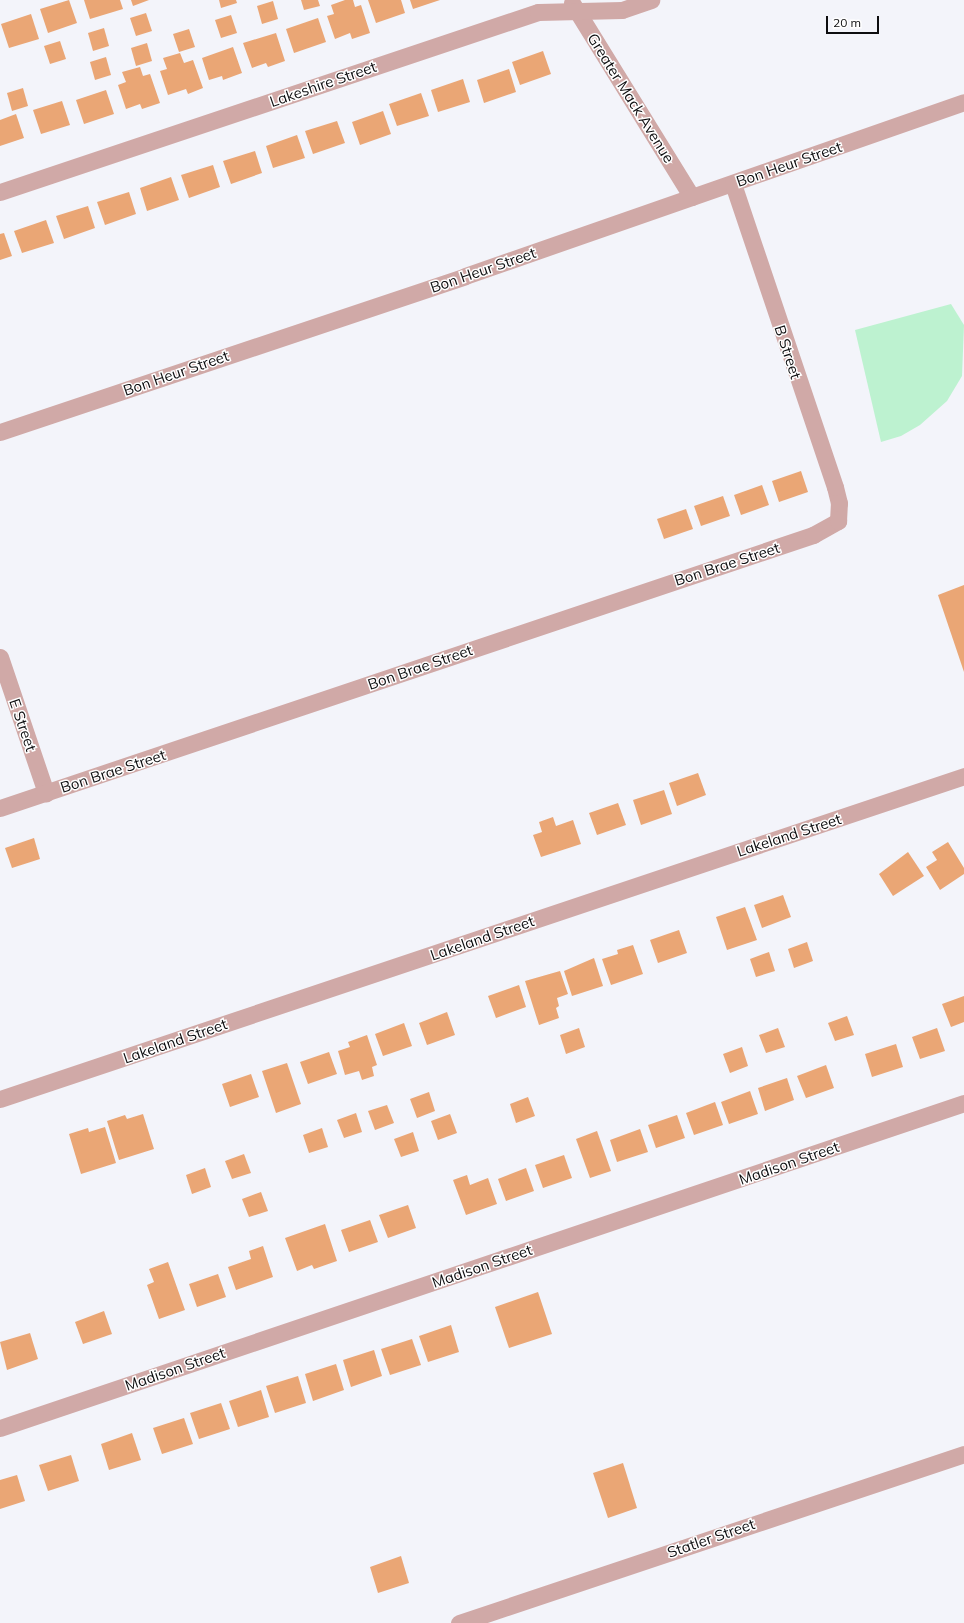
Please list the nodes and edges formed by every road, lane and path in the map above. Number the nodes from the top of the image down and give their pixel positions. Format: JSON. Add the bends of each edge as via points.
{"nodes":[{"id":1,"x":651,"y":0,"type":"edge"},
{"id":2,"x":573,"y":5,"type":"edge"},
{"id":3,"x":964,"y":102,"type":"edge"},
{"id":4,"x":733,"y":184,"type":"junction"},
{"id":5,"x":0,"y":192,"type":"edge"},
{"id":6,"x":692,"y":197,"type":"junction"},
{"id":7,"x":0,"y":432,"type":"edge"},
{"id":8,"x":838,"y":521,"type":"joint"},
{"id":9,"x":0,"y":657,"type":"edge"},
{"id":10,"x":964,"y":776,"type":"edge"},
{"id":11,"x":46,"y":793,"type":"junction"},
{"id":12,"x":0,"y":808,"type":"edge"},
{"id":13,"x":0,"y":1099,"type":"edge"},
{"id":14,"x":964,"y":1103,"type":"edge"},
{"id":15,"x":0,"y":1428,"type":"edge"},
{"id":16,"x":964,"y":1454,"type":"edge"},
{"id":17,"x":459,"y":1623,"type":"edge"}],
"edges":[{"from":1,"to":2,"type":"street","name":"Lakeshire Street","via":[[622,10]]},
{"from":2,"to":5,"type":"street","name":"Lakeshire Street","via":[[538,12]]},
{"from":2,"to":6,"type":"street","name":"Greater Mack Avenue"},
{"from":3,"to":4,"type":"street","name":"Bon Heur Street"},
{"from":4,"to":6,"type":"street","name":"Bon Heur Street"},
{"from":4,"to":8,"type":"street","name":"B Street","via":[[835,487],[839,503]]},
{"from":6,"to":7,"type":"street","name":"Bon Heur Street"},
{"from":8,"to":11,"type":"street","name":"Bon Brae Street","via":[[813,535]]},
{"from":9,"to":11,"type":"street","name":"E Street"},
{"from":10,"to":13,"type":"street","name":"Lakeland Street"},
{"from":11,"to":12,"type":"street","name":"Bon Brae Street"},
{"from":14,"to":15,"type":"street","name":"Madison Street"},
{"from":16,"to":17,"type":"street","name":"Statler Street"}]}
